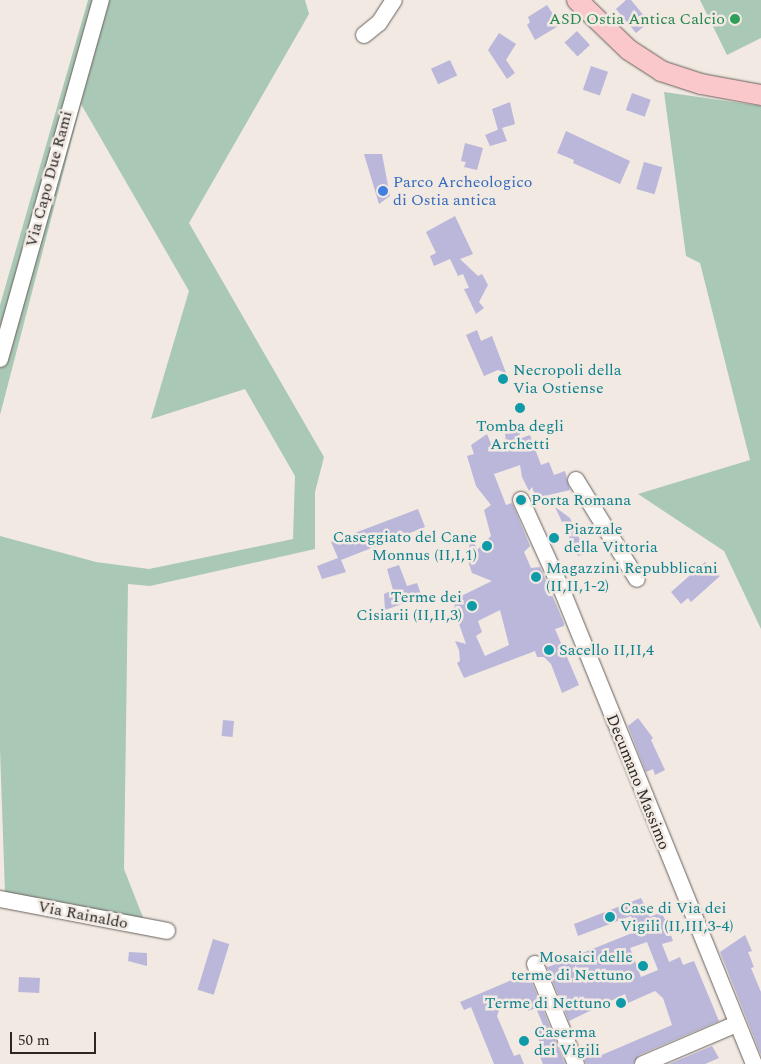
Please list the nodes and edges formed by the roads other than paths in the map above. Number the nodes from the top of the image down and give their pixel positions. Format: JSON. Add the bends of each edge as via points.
{"nodes":[{"id":1,"x":100,"y":0,"type":"edge"},
{"id":2,"x":394,"y":0,"type":"edge"},
{"id":3,"x":576,"y":0,"type":"edge"},
{"id":4,"x":364,"y":35,"type":"dead end"},
{"id":5,"x":761,"y":95,"type":"edge"},
{"id":6,"x":0,"y":359,"type":"edge"},
{"id":7,"x":576,"y":480,"type":"dead end"},
{"id":8,"x":521,"y":500,"type":"dead end"},
{"id":9,"x":637,"y":578,"type":"dead end"},
{"id":10,"x":0,"y":899,"type":"edge"},
{"id":11,"x":166,"y":931,"type":"dead end"},
{"id":12,"x":535,"y":964,"type":"dead end"},
{"id":13,"x":737,"y":1024,"type":"junction"},
{"id":14,"x":749,"y":1062,"type":"edge"},
{"id":15,"x":576,"y":1064,"type":"edge"},
{"id":16,"x":643,"y":1064,"type":"edge"}],
"edges":[{"from":1,"to":6,"type":"street","name":"Via Capo Due Rami"},
{"from":2,"to":4,"type":"street","via":[[379,23]]},
{"from":3,"to":5,"type":"main road","via":[[629,50],[661,71],[701,84]]},
{"from":7,"to":9,"type":"street"},
{"from":8,"to":13,"type":"street","name":"Decumano Massimo","via":[[561,588]]},
{"from":10,"to":11,"type":"street","name":"Via Rainaldo"},
{"from":12,"to":15,"type":"street"},
{"from":13,"to":14,"type":"street","name":"Decumano Massimo"},
{"from":13,"to":16,"type":"street"}]}
